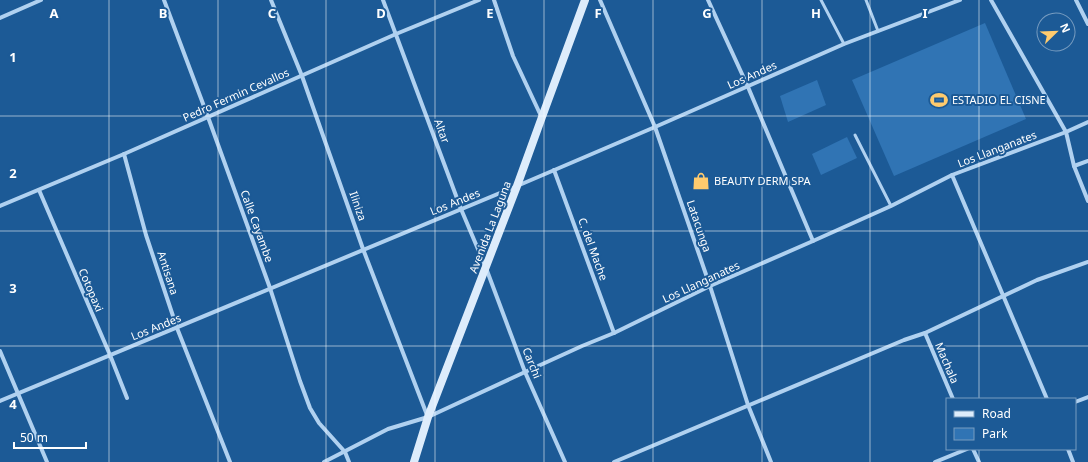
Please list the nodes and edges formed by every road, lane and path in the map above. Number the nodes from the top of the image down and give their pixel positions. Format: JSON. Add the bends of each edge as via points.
{"nodes":[{"id":1,"x":42,"y":0,"type":"edge"},
{"id":2,"x":164,"y":0,"type":"edge"},
{"id":3,"x":271,"y":0,"type":"edge"},
{"id":4,"x":383,"y":0,"type":"edge"},
{"id":5,"x":479,"y":0,"type":"edge"},
{"id":6,"x":494,"y":0,"type":"edge"},
{"id":7,"x":585,"y":0,"type":"edge"},
{"id":8,"x":600,"y":0,"type":"edge"},
{"id":9,"x":708,"y":0,"type":"edge"},
{"id":10,"x":821,"y":0,"type":"edge"},
{"id":11,"x":866,"y":0,"type":"edge"},
{"id":12,"x":960,"y":0,"type":"edge"},
{"id":13,"x":991,"y":0,"type":"edge"},
{"id":14,"x":1076,"y":0,"type":"edge"},
{"id":15,"x":0,"y":18,"type":"edge"},
{"id":16,"x":1088,"y":24,"type":"edge"},
{"id":17,"x":878,"y":31,"type":"junction"},
{"id":18,"x":396,"y":34,"type":"junction"},
{"id":19,"x":844,"y":44,"type":"junction"},
{"id":20,"x":302,"y":76,"type":"junction"},
{"id":21,"x":748,"y":87,"type":"junction"},
{"id":22,"x":208,"y":117,"type":"junction"},
{"id":23,"x":542,"y":117,"type":"junction"},
{"id":24,"x":1088,"y":122,"type":"edge"},
{"id":25,"x":655,"y":127,"type":"junction"},
{"id":26,"x":1066,"y":132,"type":"junction"},
{"id":27,"x":855,"y":135,"type":"dead end"},
{"id":28,"x":124,"y":154,"type":"junction"},
{"id":29,"x":1088,"y":161,"type":"edge"},
{"id":30,"x":1074,"y":166,"type":"junction"},
{"id":31,"x":554,"y":170,"type":"junction"},
{"id":32,"x":952,"y":176,"type":"junction"},
{"id":33,"x":518,"y":186,"type":"junction"},
{"id":34,"x":39,"y":190,"type":"junction"},
{"id":35,"x":1088,"y":200,"type":"edge"},
{"id":36,"x":0,"y":206,"type":"edge"},
{"id":37,"x":891,"y":206,"type":"junction"},
{"id":38,"x":461,"y":209,"type":"junction"},
{"id":39,"x":813,"y":241,"type":"junction"},
{"id":40,"x":363,"y":250,"type":"junction"},
{"id":41,"x":1088,"y":262,"type":"edge"},
{"id":42,"x":486,"y":268,"type":"junction"},
{"id":43,"x":710,"y":286,"type":"junction"},
{"id":44,"x":270,"y":288,"type":"junction"},
{"id":45,"x":1004,"y":297,"type":"junction"},
{"id":46,"x":177,"y":328,"type":"junction"},
{"id":47,"x":925,"y":333,"type":"junction"},
{"id":48,"x":614,"y":334,"type":"junction"},
{"id":49,"x":0,"y":351,"type":"edge"},
{"id":50,"x":110,"y":355,"type":"junction"},
{"id":51,"x":525,"y":372,"type":"junction"},
{"id":52,"x":18,"y":393,"type":"junction"},
{"id":53,"x":1088,"y":397,"type":"edge"},
{"id":54,"x":126,"y":398,"type":"dead end"},
{"id":55,"x":952,"y":398,"type":"edge"},
{"id":56,"x":1047,"y":398,"type":"edge"},
{"id":57,"x":0,"y":400,"type":"edge"},
{"id":58,"x":1076,"y":402,"type":"edge"},
{"id":59,"x":748,"y":405,"type":"junction"},
{"id":60,"x":428,"y":417,"type":"junction"},
{"id":61,"x":965,"y":450,"type":"edge"},
{"id":62,"x":973,"y":450,"type":"edge"},
{"id":63,"x":1068,"y":450,"type":"edge"},
{"id":64,"x":345,"y":452,"type":"junction"},
{"id":65,"x":47,"y":462,"type":"edge"},
{"id":66,"x":230,"y":462,"type":"edge"},
{"id":67,"x":324,"y":462,"type":"edge"},
{"id":68,"x":349,"y":462,"type":"edge"},
{"id":69,"x":414,"y":462,"type":"edge"},
{"id":70,"x":565,"y":462,"type":"edge"},
{"id":71,"x":614,"y":462,"type":"edge"},
{"id":72,"x":771,"y":462,"type":"edge"},
{"id":73,"x":935,"y":462,"type":"edge"},
{"id":74,"x":979,"y":462,"type":"edge"},
{"id":75,"x":1073,"y":462,"type":"edge"}],
"edges":[{"from":1,"to":15,"type":"street"},
{"from":2,"to":22,"type":"street","name":"Calle Cayambe"},
{"from":3,"to":20,"type":"street","name":"Iliniza"},
{"from":4,"to":18,"type":"street","name":"Altar"},
{"from":5,"to":18,"type":"street","name":"Pedro Fermin Cevallos"},
{"from":6,"to":23,"type":"street","via":[[514,56]]},
{"from":7,"to":23,"type":"street","name":"Avenida La Laguna"},
{"from":8,"to":25,"type":"street","name":"Latacunga"},
{"from":9,"to":21,"type":"street"},
{"from":10,"to":19,"type":"lane"},
{"from":11,"to":17,"type":"lane"},
{"from":12,"to":17,"type":"street","name":"Los Andes"},
{"from":13,"to":26,"type":"street"},
{"from":14,"to":16,"type":"street"},
{"from":17,"to":19,"type":"street","name":"Los Andes"},
{"from":18,"to":20,"type":"street","name":"Pedro Fermin Cevallos"},
{"from":18,"to":38,"type":"street","name":"Altar"},
{"from":19,"to":21,"type":"street","name":"Los Andes"},
{"from":20,"to":22,"type":"street","name":"Pedro Fermin Cevallos"},
{"from":20,"to":40,"type":"street","name":"Iliniza"},
{"from":21,"to":25,"type":"street","name":"Los Andes"},
{"from":21,"to":39,"type":"street"},
{"from":22,"to":28,"type":"street","name":"Pedro Fermin Cevallos"},
{"from":22,"to":44,"type":"street","name":"Calle Cayambe"},
{"from":23,"to":33,"type":"street","name":"Avenida La Laguna"},
{"from":24,"to":26,"type":"street","name":"Los Llanganates"},
{"from":25,"to":31,"type":"street","name":"Los Andes"},
{"from":25,"to":43,"type":"street","name":"Latacunga"},
{"from":26,"to":30,"type":"street"},
{"from":26,"to":32,"type":"street","name":"Los Llanganates"},
{"from":27,"to":37,"type":"lane"},
{"from":28,"to":34,"type":"street","name":"Pedro Fermin Cevallos"},
{"from":28,"to":46,"type":"street","name":"Antisana","via":[[146,235]]},
{"from":29,"to":30,"type":"street"},
{"from":30,"to":35,"type":"street"},
{"from":31,"to":33,"type":"street","name":"Los Andes"},
{"from":31,"to":48,"type":"street","name":"C. del Mache"},
{"from":32,"to":37,"type":"street","name":"Los Llanganates"},
{"from":32,"to":45,"type":"street"},
{"from":33,"to":38,"type":"street","name":"Los Andes"},
{"from":33,"to":42,"type":"street","name":"Avenida La Laguna"},
{"from":34,"to":36,"type":"street","name":"Pedro Fermin Cevallos"},
{"from":34,"to":50,"type":"street","name":"Cotopaxi"},
{"from":37,"to":39,"type":"street","name":"Los Llanganates"},
{"from":38,"to":40,"type":"street","name":"Los Andes"},
{"from":38,"to":42,"type":"street","name":"Altar"},
{"from":39,"to":43,"type":"street","name":"Los Llanganates"},
{"from":40,"to":44,"type":"street","name":"Los Andes"},
{"from":40,"to":60,"type":"street","name":"Iliniza"},
{"from":41,"to":45,"type":"street","via":[[1037,280]]},
{"from":42,"to":51,"type":"street","name":"Carchi"},
{"from":42,"to":60,"type":"street","name":"Avenida La Laguna"},
{"from":43,"to":48,"type":"street","name":"Los Llanganates"},
{"from":43,"to":59,"type":"street","name":"Latacunga"},
{"from":44,"to":46,"type":"street","name":"Los Andes"},
{"from":44,"to":64,"type":"street","name":"Calle Cayambe","via":[[310,408],[319,423]]},
{"from":45,"to":47,"type":"street"},
{"from":45,"to":56,"type":"street"},
{"from":46,"to":50,"type":"street","name":"Los Andes"},
{"from":46,"to":66,"type":"street","name":"Antisana"},
{"from":47,"to":55,"type":"street","name":"Machala"},
{"from":47,"to":59,"type":"street"},
{"from":48,"to":51,"type":"street","name":"Los Llanganates"},
{"from":49,"to":52,"type":"street"},
{"from":50,"to":52,"type":"street","name":"Los Andes"},
{"from":50,"to":54,"type":"street","name":"Cotopaxi"},
{"from":51,"to":60,"type":"street","name":"Los Llanganates"},
{"from":51,"to":70,"type":"street","name":"Carchi"},
{"from":52,"to":57,"type":"street","name":"Los Andes"},
{"from":52,"to":65,"type":"street"},
{"from":53,"to":58,"type":"street"},
{"from":59,"to":71,"type":"street"},
{"from":59,"to":72,"type":"street","name":"Latacunga"},
{"from":60,"to":64,"type":"street","name":"Los Llanganates","via":[[388,429]]},
{"from":60,"to":69,"type":"street","name":"Avenida La Laguna"},
{"from":61,"to":73,"type":"street"},
{"from":62,"to":74,"type":"street"},
{"from":63,"to":75,"type":"street"},
{"from":64,"to":67,"type":"street","name":"Los Llanganates"},
{"from":64,"to":68,"type":"street"}]}
